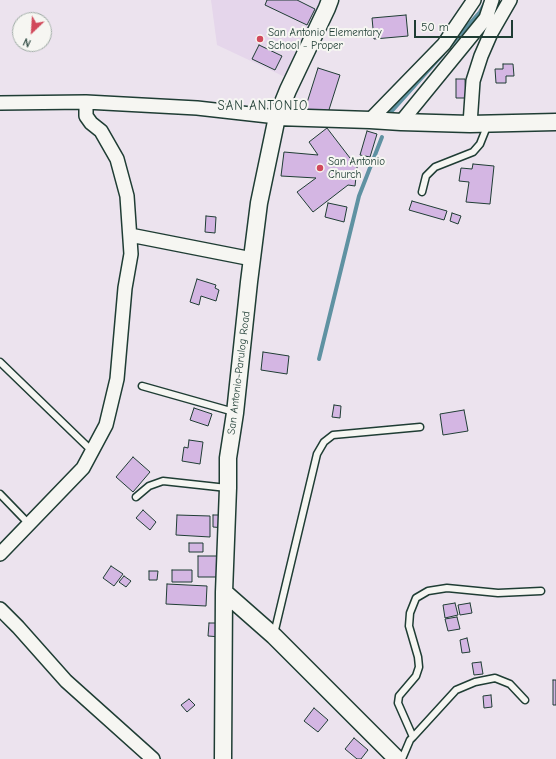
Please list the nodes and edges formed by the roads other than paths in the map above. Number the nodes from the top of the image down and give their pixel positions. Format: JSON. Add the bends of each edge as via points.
{"nodes":[{"id":1,"x":330,"y":0,"type":"edge"},
{"id":2,"x":474,"y":0,"type":"edge"},
{"id":3,"x":492,"y":0,"type":"edge"},
{"id":4,"x":510,"y":0,"type":"edge"},
{"id":5,"x":86,"y":102,"type":"junction"},
{"id":6,"x":0,"y":103,"type":"edge"},
{"id":7,"x":277,"y":117,"type":"junction"},
{"id":8,"x":370,"y":120,"type":"junction"},
{"id":9,"x":401,"y":122,"type":"junction"},
{"id":10,"x":556,"y":122,"type":"edge"},
{"id":11,"x":488,"y":123,"type":"junction"},
{"id":12,"x":470,"y":124,"type":"junction"},
{"id":13,"x":422,"y":192,"type":"dead end"},
{"id":14,"x":130,"y":235,"type":"junction"},
{"id":15,"x":252,"y":259,"type":"junction"},
{"id":16,"x":0,"y":362,"type":"edge"},
{"id":17,"x":142,"y":386,"type":"dead end"},
{"id":18,"x":235,"y":413,"type":"junction"},
{"id":19,"x":420,"y":428,"type":"dead end"},
{"id":20,"x":92,"y":451,"type":"junction"},
{"id":21,"x":228,"y":488,"type":"junction"},
{"id":22,"x":0,"y":494,"type":"edge"},
{"id":23,"x":136,"y":497,"type":"dead end"},
{"id":24,"x":29,"y":524,"type":"junction"},
{"id":25,"x":0,"y":554,"type":"edge"},
{"id":26,"x":541,"y":591,"type":"dead end"},
{"id":27,"x":224,"y":592,"type":"junction"},
{"id":28,"x":0,"y":609,"type":"edge"},
{"id":29,"x":274,"y":636,"type":"junction"},
{"id":30,"x":525,"y":700,"type":"dead end"},
{"id":31,"x":413,"y":737,"type":"junction"},
{"id":32,"x":153,"y":759,"type":"edge"},
{"id":33,"x":223,"y":759,"type":"edge"},
{"id":34,"x":397,"y":759,"type":"edge"},
{"id":35,"x":402,"y":759,"type":"edge"}],
"edges":[{"from":1,"to":7,"type":"street","name":"San Antonio-Parulog Road"},
{"from":2,"to":8,"type":"street","via":[[444,44]]},
{"from":3,"to":9,"type":"street","via":[[486,18]]},
{"from":4,"to":12,"type":"street","via":[[481,56],[474,81]]},
{"from":5,"to":6,"type":"street"},
{"from":5,"to":7,"type":"street","via":[[197,108]]},
{"from":5,"to":14,"type":"street","via":[[86,116],[101,131],[117,159],[127,196]]},
{"from":7,"to":8,"type":"street"},
{"from":7,"to":15,"type":"street","name":"San Antonio-Parulog Road","via":[[259,203]]},
{"from":8,"to":9,"type":"street"},
{"from":9,"to":12,"type":"street"},
{"from":10,"to":11,"type":"street"},
{"from":11,"to":12,"type":"street"},
{"from":11,"to":13,"type":"lane","via":[[480,144],[473,152],[435,167],[426,176]]},
{"from":14,"to":15,"type":"street"},
{"from":14,"to":20,"type":"street","via":[[131,254],[117,379],[106,425]]},
{"from":15,"to":18,"type":"street","name":"San Antonio-Parulog Road"},
{"from":16,"to":20,"type":"lane"},
{"from":17,"to":18,"type":"lane"},
{"from":18,"to":21,"type":"street","name":"San Antonio-Parulog Road","via":[[228,458]]},
{"from":19,"to":29,"type":"lane","via":[[333,435],[324,442],[317,454]]},
{"from":20,"to":24,"type":"street","via":[[83,468]]},
{"from":21,"to":23,"type":"lane","via":[[163,481],[149,486]]},
{"from":21,"to":27,"type":"street","name":"San Antonio-Parulog Road"},
{"from":22,"to":24,"type":"lane"},
{"from":24,"to":25,"type":"street"},
{"from":26,"to":31,"type":"lane","via":[[498,593],[447,588],[428,591],[416,598],[410,613],[410,626],[419,667],[416,676],[400,696],[398,704]]},
{"from":27,"to":29,"type":"street"},
{"from":27,"to":33,"type":"street","name":"San Antonio-Parulog Road"},
{"from":28,"to":32,"type":"street","via":[[66,681]]},
{"from":29,"to":34,"type":"street"},
{"from":30,"to":31,"type":"lane","via":[[510,684],[495,678],[475,682],[456,690]]},
{"from":31,"to":35,"type":"lane"}]}
